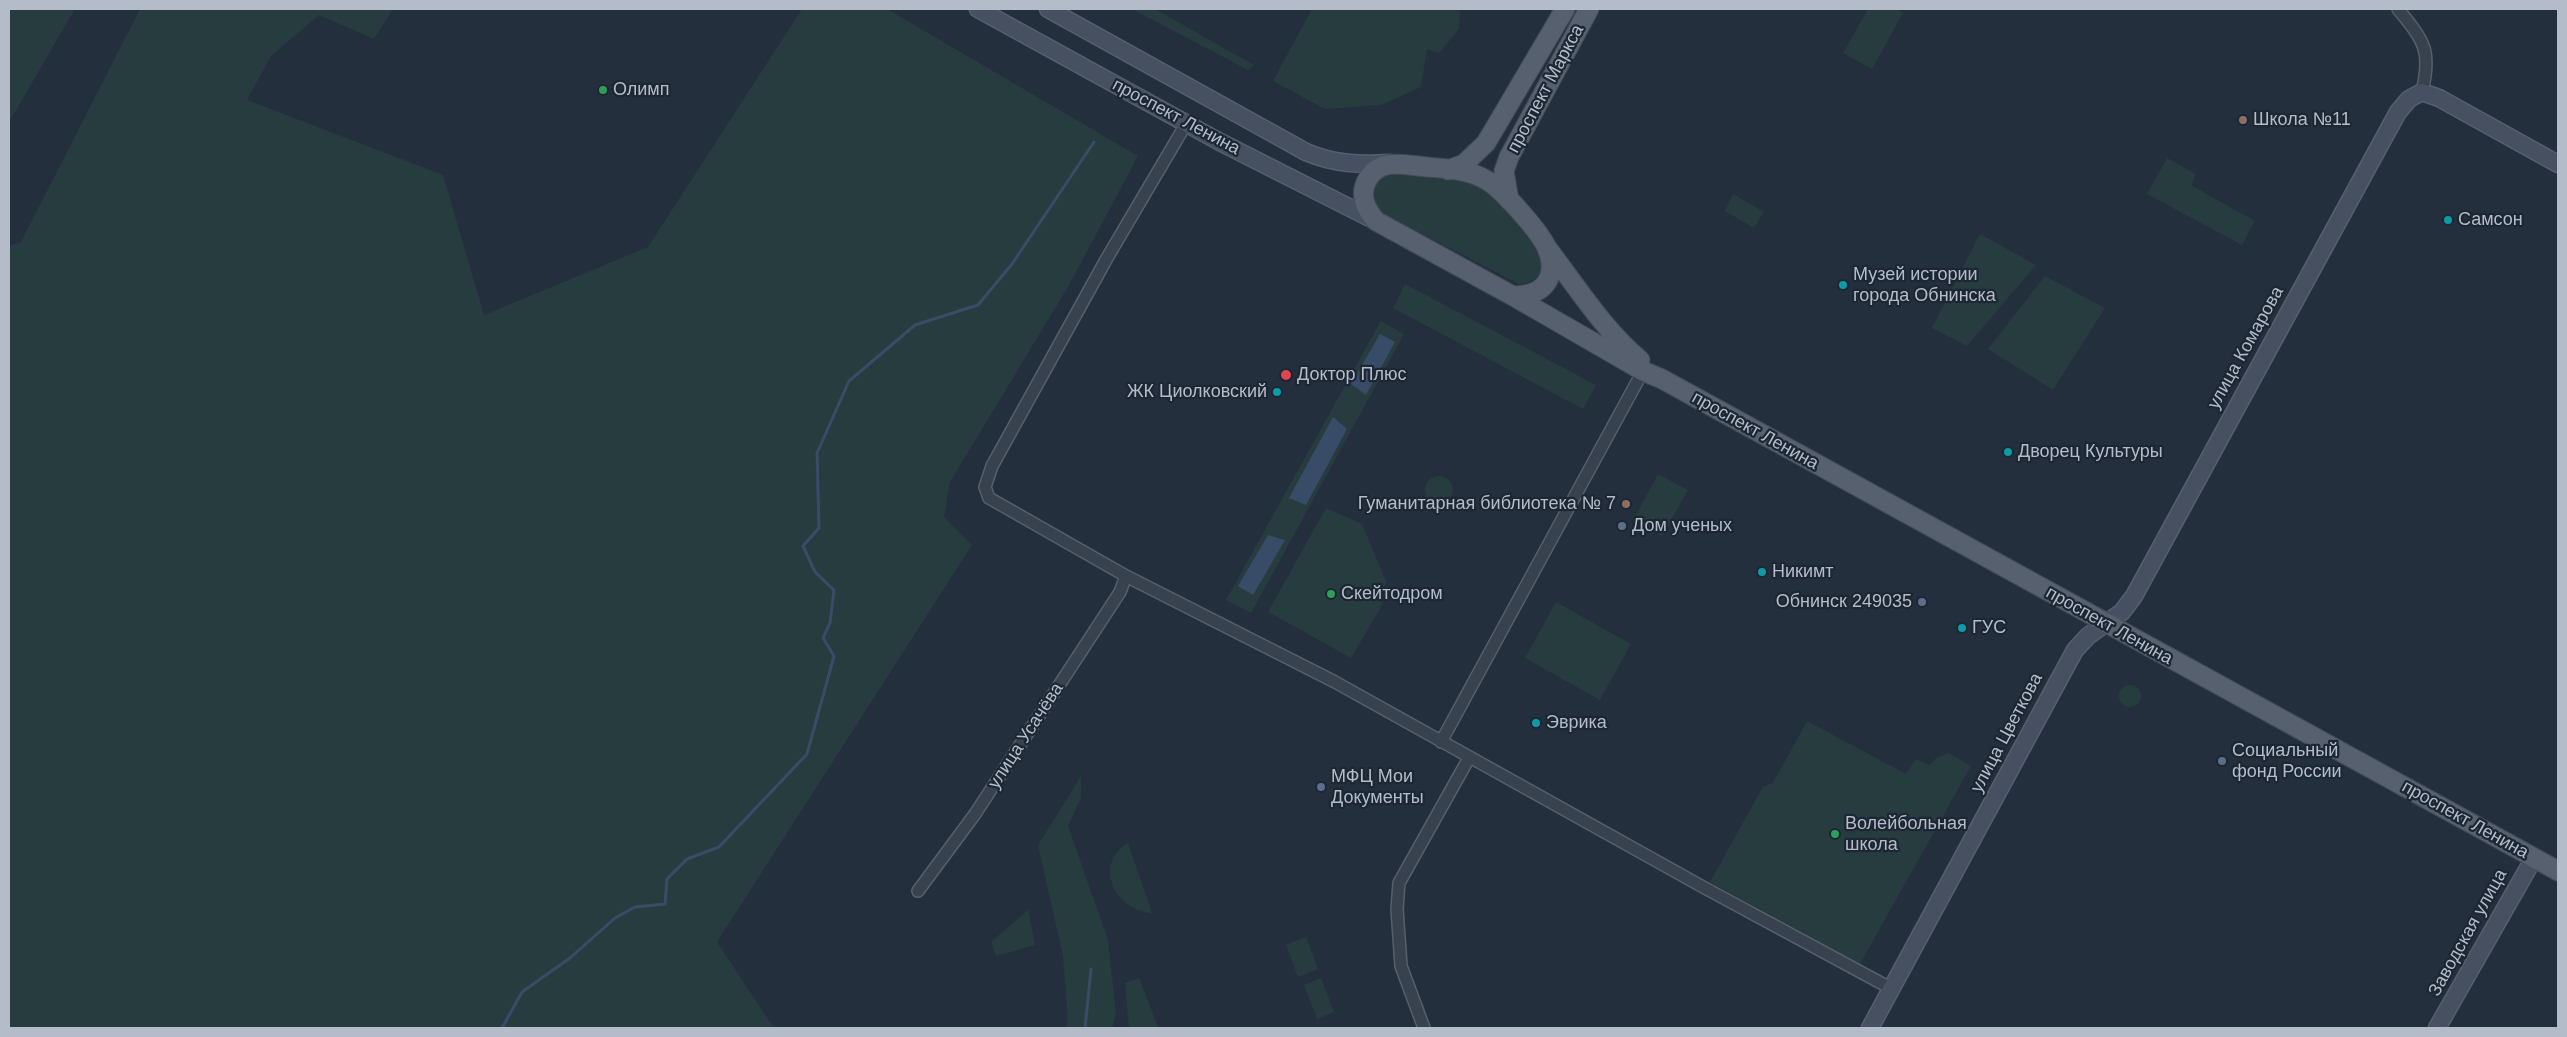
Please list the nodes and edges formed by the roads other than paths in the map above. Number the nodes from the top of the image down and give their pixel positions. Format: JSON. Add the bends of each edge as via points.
{"nodes":[{"id":1,"x":978,"y":9,"type":"edge"},
{"id":2,"x":1048,"y":9,"type":"edge"},
{"id":3,"x":1565,"y":9,"type":"edge"},
{"id":4,"x":1589,"y":9,"type":"edge"},
{"id":5,"x":2398,"y":9,"type":"edge"},
{"id":6,"x":2422,"y":92,"type":"junction"},
{"id":7,"x":1186,"y":124,"type":"junction"},
{"id":8,"x":1494,"y":132,"type":"junction"},
{"id":9,"x":1516,"y":145,"type":"junction"},
{"id":10,"x":1395,"y":163,"type":"junction"},
{"id":11,"x":2558,"y":164,"type":"edge"},
{"id":12,"x":1448,"y":170,"type":"junction"},
{"id":13,"x":1510,"y":200,"type":"junction"},
{"id":14,"x":1376,"y":221,"type":"junction"},
{"id":15,"x":1546,"y":245,"type":"junction"},
{"id":16,"x":1513,"y":296,"type":"junction"},
{"id":17,"x":1643,"y":371,"type":"junction"},
{"id":18,"x":1662,"y":379,"type":"junction"},
{"id":19,"x":1126,"y":576,"type":"junction"},
{"id":20,"x":2104,"y":623,"type":"junction"},
{"id":21,"x":1441,"y":742,"type":"junction"},
{"id":22,"x":1469,"y":758,"type":"junction"},
{"id":23,"x":2534,"y":858,"type":"junction"},
{"id":24,"x":2558,"y":871,"type":"edge"},
{"id":25,"x":918,"y":891,"type":"dead end"},
{"id":26,"x":1892,"y":989,"type":"junction"},
{"id":27,"x":1424,"y":1028,"type":"edge"},
{"id":28,"x":1870,"y":1028,"type":"edge"},
{"id":29,"x":2437,"y":1028,"type":"edge"}],
"edges":[{"from":1,"to":7,"type":"street","name":"проспект Ленина"},
{"from":2,"to":10,"type":"street","name":"проспект Ленина","via":[[1306,152],[1353,164]]},
{"from":3,"to":8,"type":"main road","name":"проспект Маркса"},
{"from":4,"to":9,"type":"main road","name":"проспект Маркса"},
{"from":5,"to":6,"type":"street","via":[[2420,37],[2426,52],[2427,69]]},
{"from":6,"to":11,"type":"street","via":[[2439,98]]},
{"from":6,"to":20,"type":"street","name":"улица Комарова","via":[[2409,99],[2398,112],[2134,596],[2122,612]]},
{"from":7,"to":14,"type":"street","name":"проспект Ленина"},
{"from":7,"to":19,"type":"street","via":[[1019,414],[992,466],[985,487],[989,498]]},
{"from":8,"to":9,"type":"main road"},
{"from":8,"to":12,"type":"main road","name":"проспект Маркса","via":[[1471,159]]},
{"from":9,"to":13,"type":"main road","name":"проспект Маркса","via":[[1504,171]]},
{"from":10,"to":12,"type":"main road","name":"проспект Ленина"},
{"from":10,"to":14,"type":"main road","via":[[1375,171],[1365,184],[1363,200]]},
{"from":12,"to":13,"type":"main road","name":"проспект Ленина","via":[[1479,176]]},
{"from":13,"to":15,"type":"main road","name":"проспект Ленина"},
{"from":14,"to":16,"type":"main road","name":"проспект Ленина"},
{"from":15,"to":16,"type":"main road","via":[[1550,263],[1548,280],[1529,296]]},
{"from":15,"to":18,"type":"main road","name":"проспект Ленина","via":[[1622,345]]},
{"from":16,"to":17,"type":"main road","name":"проспект Ленина"},
{"from":17,"to":18,"type":"main road","name":"проспект Ленина"},
{"from":17,"to":21,"type":"street"},
{"from":18,"to":20,"type":"main road","name":"проспект Ленина"},
{"from":19,"to":21,"type":"street","via":[[1335,682]]},
{"from":19,"to":25,"type":"street","name":"улица Усачёва","via":[[1120,592],[975,814]]},
{"from":20,"to":23,"type":"main road","name":"проспект Ленина"},
{"from":20,"to":26,"type":"street","name":"улица Цветкова","via":[[2075,650]]},
{"from":21,"to":22,"type":"street"},
{"from":22,"to":26,"type":"street"},
{"from":22,"to":27,"type":"street","via":[[1399,883],[1397,909],[1401,966]]},
{"from":23,"to":24,"type":"main road","name":"проспект Ленина"},
{"from":23,"to":29,"type":"street","name":"Заводская улица"},
{"from":26,"to":28,"type":"street","name":"улица Цветкова"}]}
